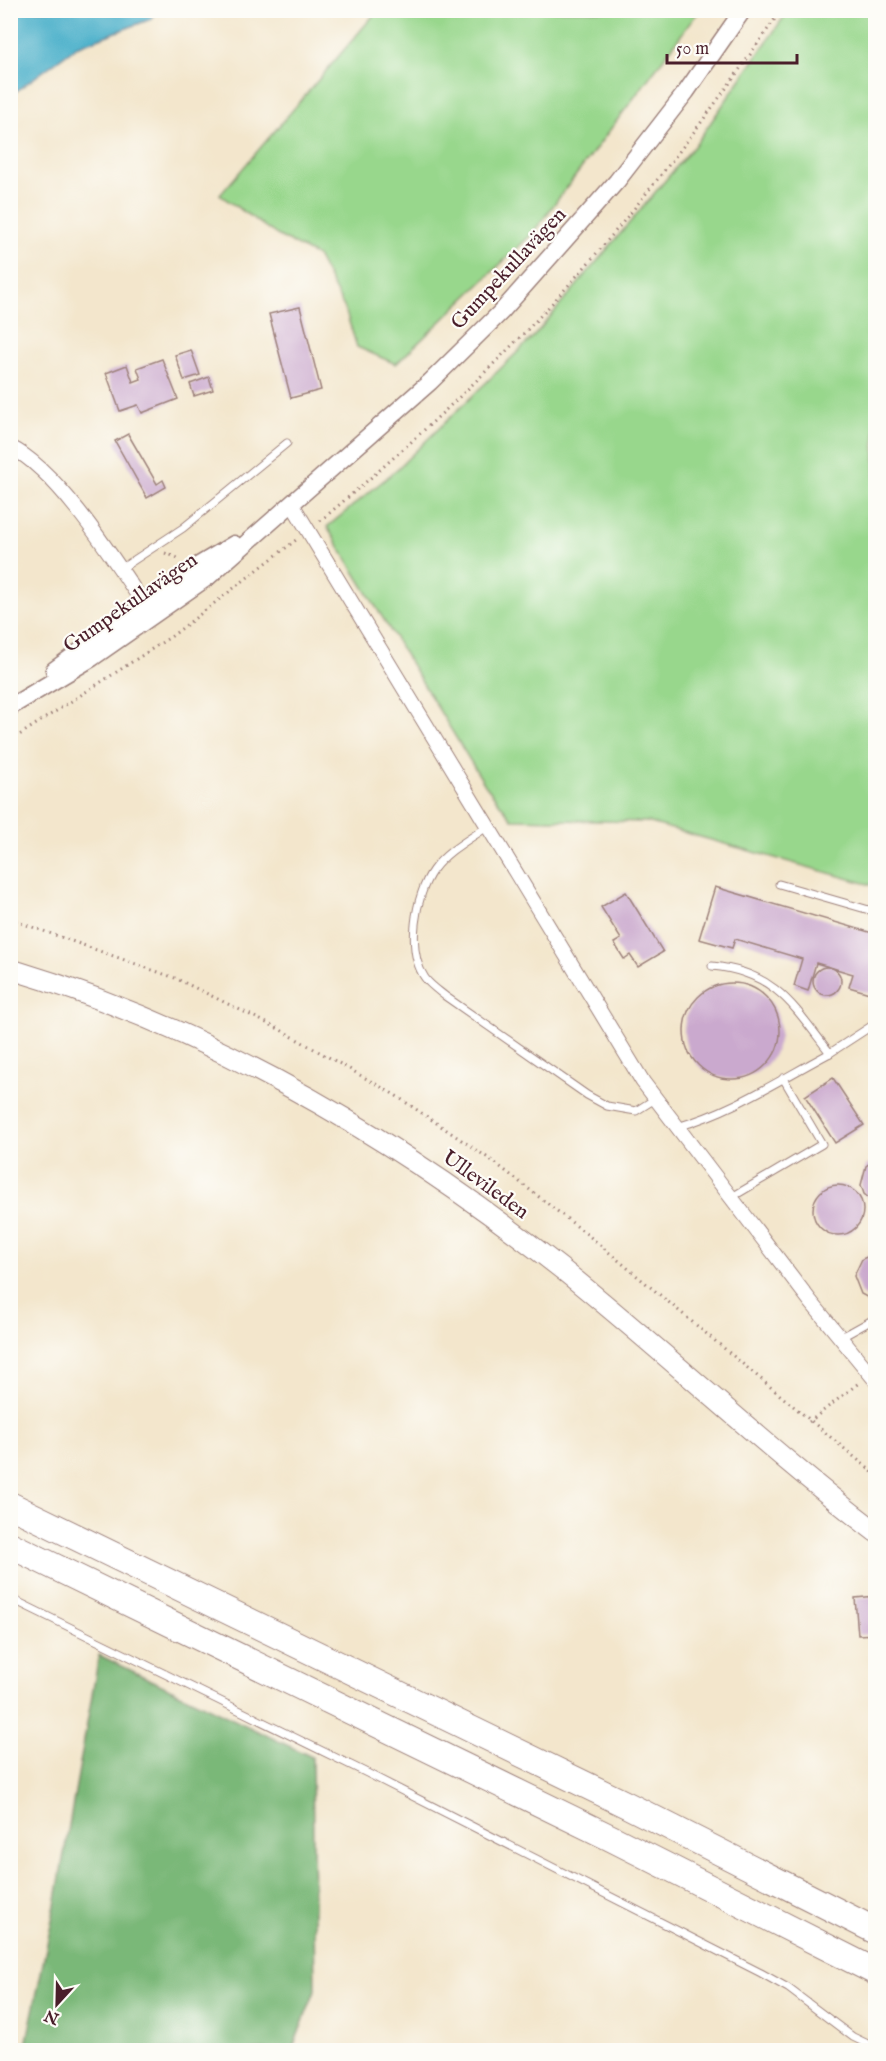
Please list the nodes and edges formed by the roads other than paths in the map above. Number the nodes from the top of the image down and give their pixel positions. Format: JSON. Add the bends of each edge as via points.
{"nodes":[{"id":1,"x":743,"y":10,"type":"edge"},
{"id":2,"x":287,"y":443,"type":"dead end"},
{"id":3,"x":10,"y":447,"type":"edge"},
{"id":4,"x":292,"y":504,"type":"junction"},
{"id":5,"x":119,"y":570,"type":"junction"},
{"id":6,"x":148,"y":611,"type":"junction"},
{"id":7,"x":10,"y":706,"type":"edge"},
{"id":8,"x":487,"y":826,"type":"junction"},
{"id":9,"x":779,"y":885,"type":"dead end"},
{"id":10,"x":876,"y":912,"type":"edge"},
{"id":11,"x":712,"y":966,"type":"dead end"},
{"id":12,"x":10,"y":969,"type":"edge"},
{"id":13,"x":876,"y":1023,"type":"edge"},
{"id":14,"x":830,"y":1053,"type":"junction"},
{"id":15,"x":783,"y":1078,"type":"junction"},
{"id":16,"x":655,"y":1099,"type":"junction"},
{"id":17,"x":676,"y":1127,"type":"junction"},
{"id":18,"x":732,"y":1197,"type":"junction"},
{"id":19,"x":876,"y":1318,"type":"edge"},
{"id":20,"x":840,"y":1338,"type":"junction"},
{"id":21,"x":873,"y":1378,"type":"edge"},
{"id":22,"x":10,"y":1505,"type":"edge"},
{"id":23,"x":876,"y":1532,"type":"edge"},
{"id":24,"x":10,"y":1545,"type":"edge"},
{"id":25,"x":10,"y":1598,"type":"edge"},
{"id":26,"x":876,"y":1931,"type":"edge"},
{"id":27,"x":876,"y":1972,"type":"edge"},
{"id":28,"x":876,"y":2048,"type":"edge"}],
"edges":[{"from":1,"to":4,"type":"street","name":"Gumpekullavägen","via":[[617,181],[533,277],[430,382]]},
{"from":2,"to":5,"type":"lane","via":[[183,528]]},
{"from":3,"to":5,"type":"street","via":[[62,489]]},
{"from":4,"to":6,"type":"street","name":"Gumpekullavägen","via":[[199,565]]},
{"from":4,"to":8,"type":"street"},
{"from":5,"to":6,"type":"street"},
{"from":6,"to":7,"type":"street","name":"Gumpekullavägen","via":[[84,647]]},
{"from":8,"to":16,"type":"street"},
{"from":8,"to":16,"type":"lane","via":[[448,854],[424,888],[414,931],[424,977],[445,996],[587,1095],[608,1106],[636,1111]]},
{"from":9,"to":10,"type":"lane"},
{"from":11,"to":14,"type":"lane","via":[[758,976],[785,996]]},
{"from":12,"to":23,"type":"main road","name":"Ullevileden","via":[[62,984],[158,1021],[255,1067],[373,1135],[472,1201],[563,1271],[817,1488]]},
{"from":13,"to":14,"type":"lane"},
{"from":14,"to":15,"type":"lane"},
{"from":15,"to":17,"type":"lane","via":[[743,1103]]},
{"from":15,"to":18,"type":"lane","via":[[822,1144]]},
{"from":16,"to":17,"type":"street"},
{"from":17,"to":18,"type":"street"},
{"from":18,"to":20,"type":"street"},
{"from":19,"to":20,"type":"lane"},
{"from":20,"to":21,"type":"street"},
{"from":22,"to":26,"type":"highway","via":[[627,1804]]},
{"from":24,"to":27,"type":"highway"},
{"from":25,"to":28,"type":"lane","via":[[368,1773],[761,1973],[788,1988],[853,2037]]}]}
